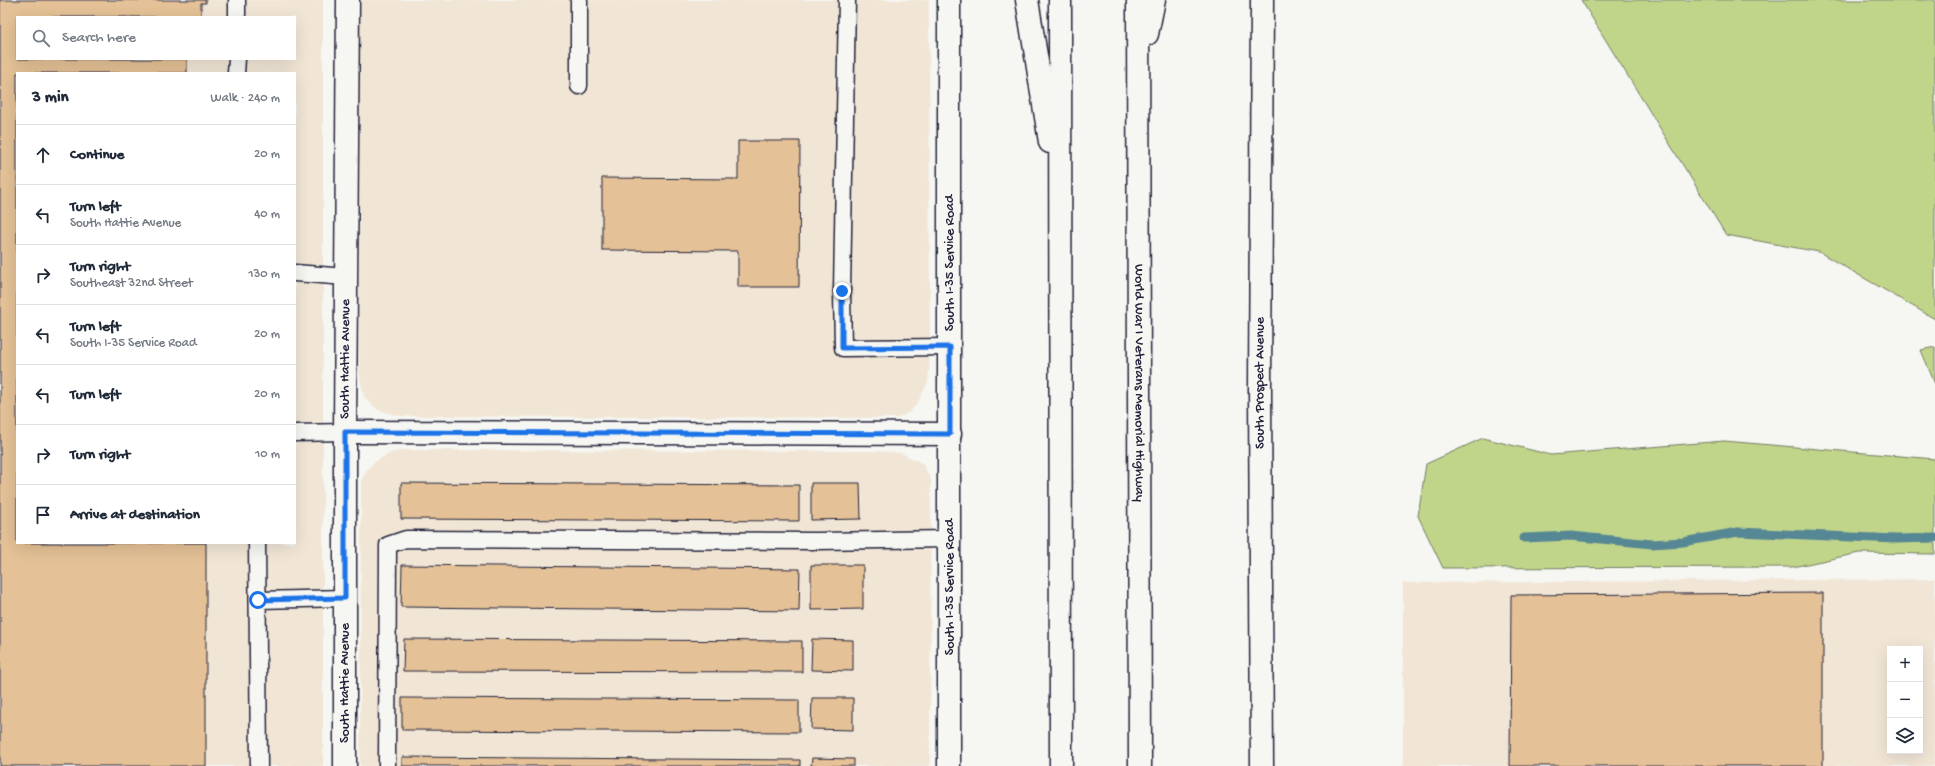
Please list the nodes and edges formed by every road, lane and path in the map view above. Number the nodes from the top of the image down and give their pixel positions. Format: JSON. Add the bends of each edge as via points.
{"nodes":[{"id":1,"x":237,"y":0,"type":"edge"},
{"id":2,"x":348,"y":0,"type":"edge"},
{"id":3,"x":579,"y":0,"type":"edge"},
{"id":4,"x":847,"y":0,"type":"edge"},
{"id":5,"x":949,"y":0,"type":"edge"},
{"id":6,"x":1027,"y":0,"type":"edge"},
{"id":7,"x":1060,"y":0,"type":"edge"},
{"id":8,"x":1138,"y":0,"type":"edge"},
{"id":9,"x":1154,"y":0,"type":"edge"},
{"id":10,"x":1262,"y":0,"type":"edge"},
{"id":11,"x":237,"y":16,"type":"edge"},
{"id":12,"x":237,"y":60,"type":"edge"},
{"id":13,"x":236,"y":72,"type":"edge"},
{"id":14,"x":1137,"y":78,"type":"junction"},
{"id":15,"x":579,"y":86,"type":"dead end"},
{"id":16,"x":1060,"y":206,"type":"junction"},
{"id":17,"x":296,"y":273,"type":"edge"},
{"id":18,"x":346,"y":277,"type":"junction"},
{"id":19,"x":950,"y":347,"type":"junction"},
{"id":20,"x":345,"y":432,"type":"junction"},
{"id":21,"x":296,"y":433,"type":"edge"},
{"id":22,"x":950,"y":434,"type":"junction"},
{"id":23,"x":950,"y":539,"type":"junction"},
{"id":24,"x":257,"y":544,"type":"edge"},
{"id":25,"x":345,"y":598,"type":"junction"},
{"id":26,"x":258,"y":600,"type":"junction"},
{"id":27,"x":259,"y":766,"type":"edge"},
{"id":28,"x":345,"y":766,"type":"edge"},
{"id":29,"x":387,"y":766,"type":"edge"},
{"id":30,"x":949,"y":766,"type":"edge"},
{"id":31,"x":1061,"y":766,"type":"edge"},
{"id":32,"x":1140,"y":766,"type":"edge"},
{"id":33,"x":1262,"y":766,"type":"edge"}],
"edges":[{"from":1,"to":11,"type":"lane"},
{"from":2,"to":18,"type":"main road","name":"South Hattie Avenue"},
{"from":3,"to":15,"type":"lane"},
{"from":4,"to":19,"type":"lane","via":[[842,348]]},
{"from":5,"to":19,"type":"main road","name":"South I-35 Service Road"},
{"from":6,"to":16,"type":"main road"},
{"from":7,"to":16,"type":"main road"},
{"from":8,"to":14,"type":"main road","name":"World War I Veterans Memorial Highway"},
{"from":9,"to":14,"type":"main road"},
{"from":10,"to":33,"type":"main road","name":"South Prospect Avenue"},
{"from":12,"to":13,"type":"lane"},
{"from":14,"to":32,"type":"main road","name":"World War I Veterans Memorial Highway"},
{"from":16,"to":31,"type":"main road"},
{"from":17,"to":18,"type":"lane"},
{"from":18,"to":20,"type":"main road","name":"South Hattie Avenue"},
{"from":19,"to":22,"type":"main road","name":"South I-35 Service Road"},
{"from":20,"to":21,"type":"lane"},
{"from":20,"to":22,"type":"main road"},
{"from":20,"to":25,"type":"main road","name":"South Hattie Avenue"},
{"from":22,"to":23,"type":"main road","name":"South I-35 Service Road"},
{"from":23,"to":29,"type":"lane","via":[[406,539],[388,545]]},
{"from":23,"to":30,"type":"main road","name":"South I-35 Service Road"},
{"from":24,"to":26,"type":"lane"},
{"from":25,"to":26,"type":"lane"},
{"from":25,"to":28,"type":"main road","name":"South Hattie Avenue"},
{"from":26,"to":27,"type":"lane"}]}
